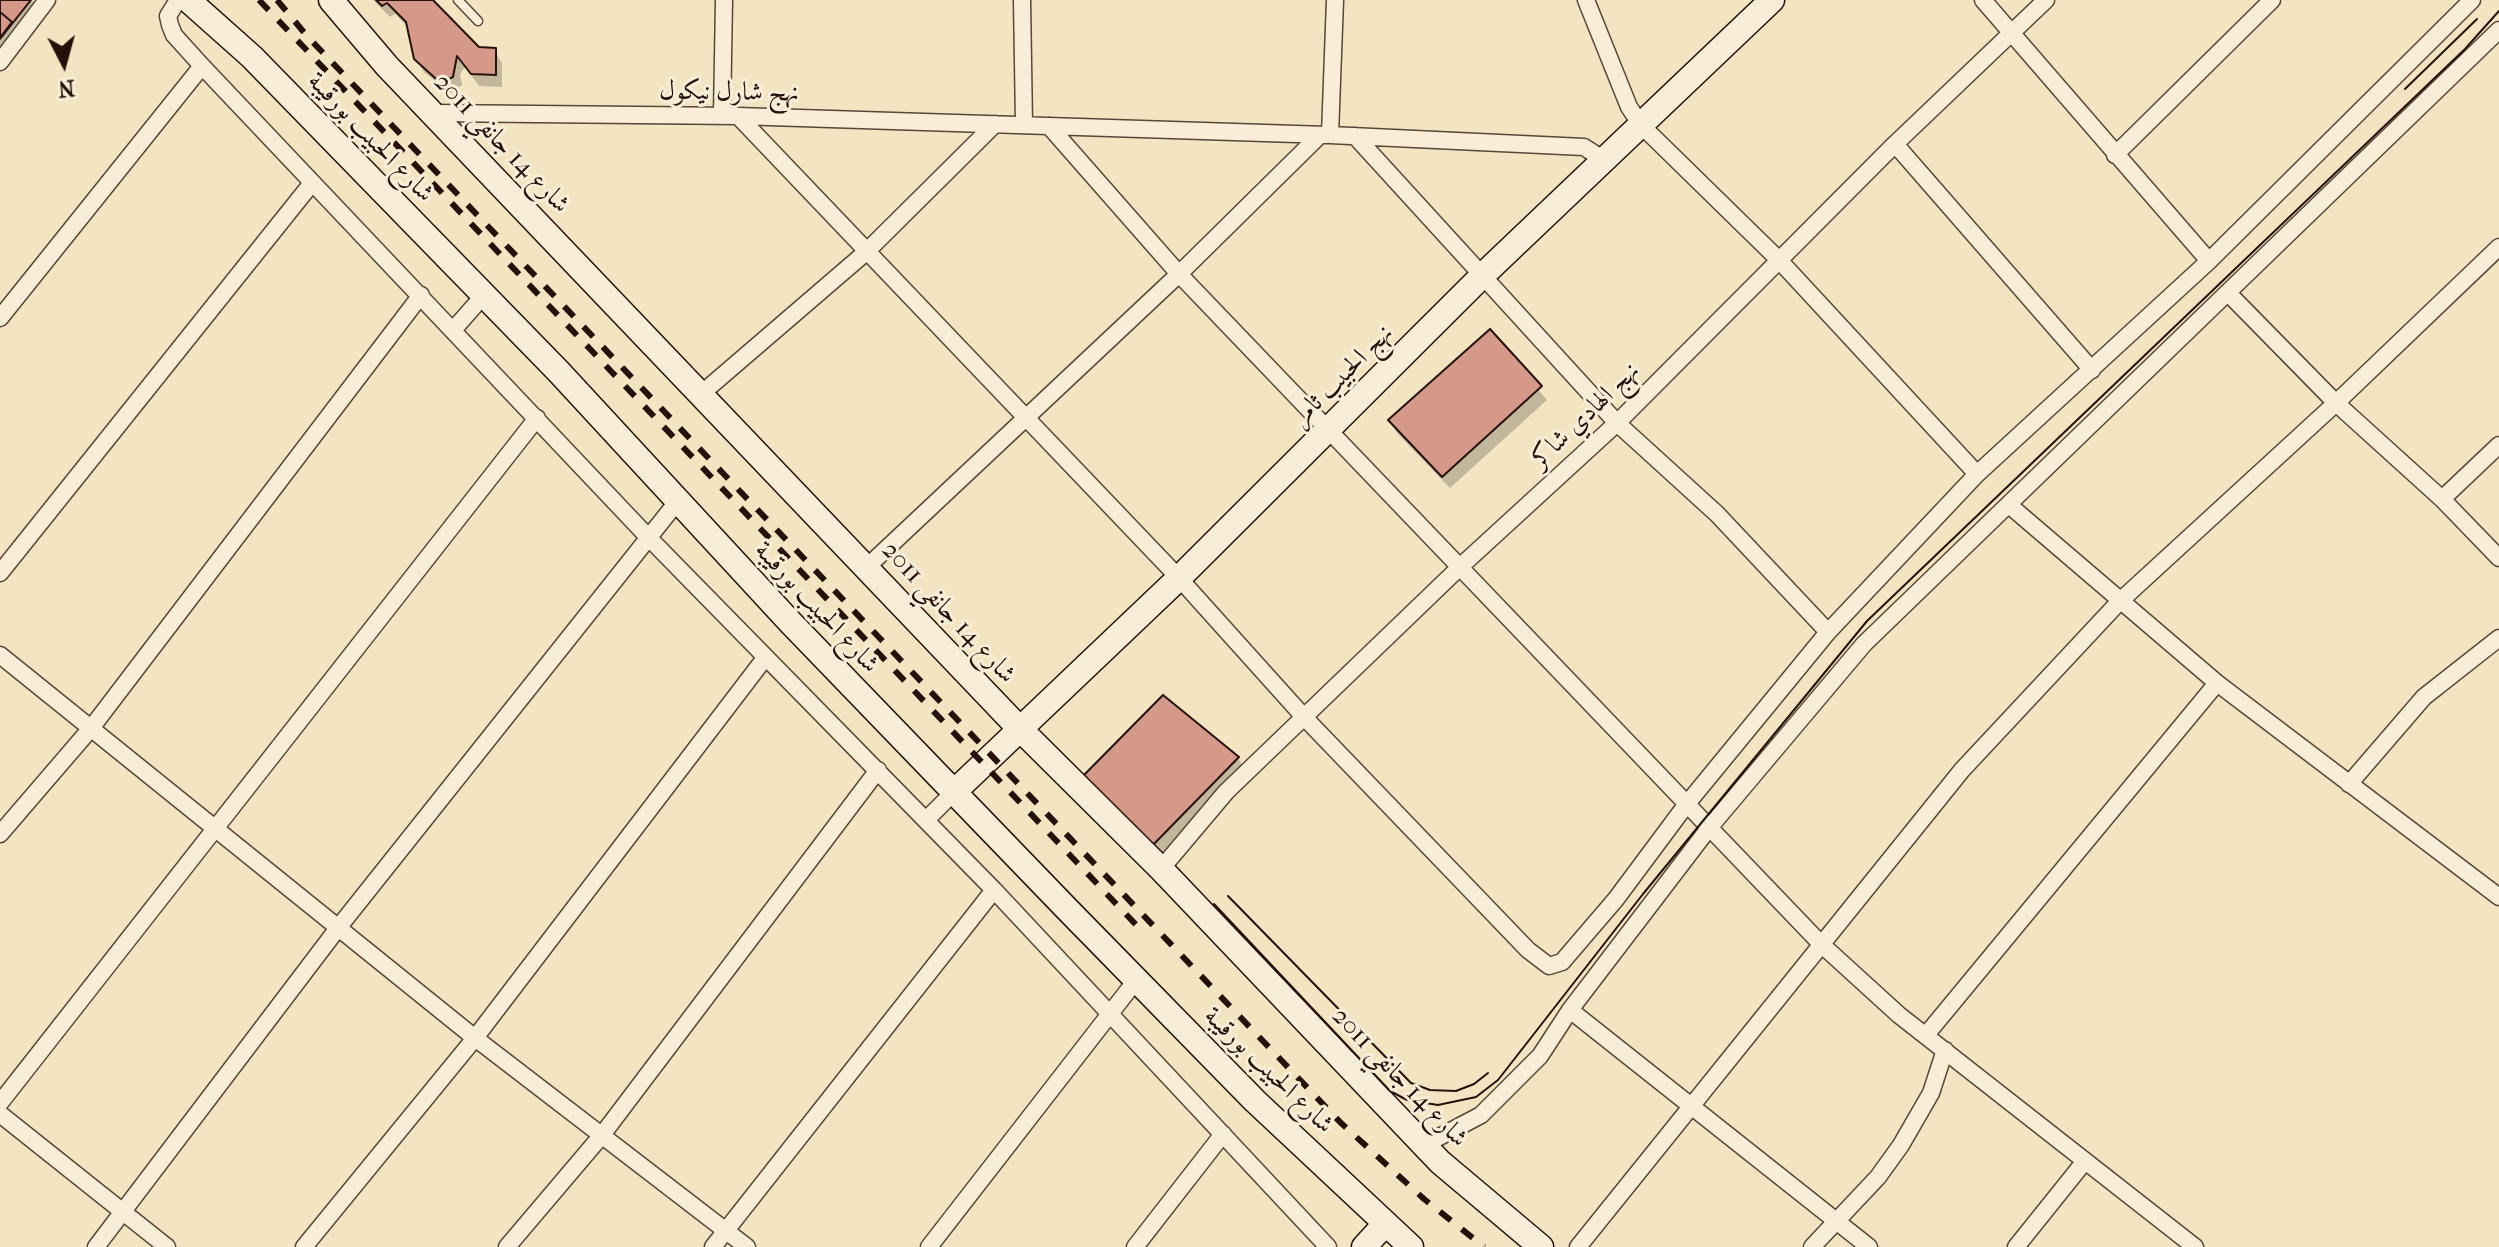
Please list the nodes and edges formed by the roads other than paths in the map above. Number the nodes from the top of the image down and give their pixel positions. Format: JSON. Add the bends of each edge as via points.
{"nodes":[{"id":1,"x":47,"y":0,"type":"edge"},
{"id":2,"x":178,"y":0,"type":"edge"},
{"id":3,"x":188,"y":0,"type":"edge"},
{"id":4,"x":331,"y":0,"type":"edge"},
{"id":5,"x":458,"y":0,"type":"edge"},
{"id":6,"x":724,"y":0,"type":"edge"},
{"id":7,"x":1022,"y":0,"type":"edge"},
{"id":8,"x":1335,"y":0,"type":"edge"},
{"id":9,"x":1586,"y":0,"type":"edge"},
{"id":10,"x":1772,"y":0,"type":"edge"},
{"id":11,"x":1983,"y":0,"type":"edge"},
{"id":12,"x":2046,"y":0,"type":"edge"},
{"id":13,"x":2272,"y":0,"type":"edge"},
{"id":14,"x":2472,"y":0,"type":"edge"},
{"id":15,"x":478,"y":21,"type":"dead end"},
{"id":16,"x":2499,"y":30,"type":"edge"},
{"id":17,"x":2011,"y":34,"type":"junction"},
{"id":18,"x":0,"y":62,"type":"edge"},
{"id":19,"x":202,"y":66,"type":"junction"},
{"id":20,"x":433,"y":113,"type":"junction"},
{"id":21,"x":730,"y":116,"type":"junction"},
{"id":22,"x":995,"y":124,"type":"junction"},
{"id":23,"x":1024,"y":124,"type":"junction"},
{"id":24,"x":1641,"y":125,"type":"junction"},
{"id":25,"x":1049,"y":126,"type":"junction"},
{"id":26,"x":1325,"y":135,"type":"junction"},
{"id":27,"x":1355,"y":136,"type":"junction"},
{"id":28,"x":1895,"y":144,"type":"junction"},
{"id":29,"x":2115,"y":155,"type":"junction"},
{"id":30,"x":1604,"y":160,"type":"junction"},
{"id":31,"x":312,"y":183,"type":"junction"},
{"id":32,"x":2499,"y":247,"type":"edge"},
{"id":33,"x":865,"y":253,"type":"junction"},
{"id":34,"x":1778,"y":259,"type":"junction"},
{"id":35,"x":2209,"y":261,"type":"junction"},
{"id":36,"x":1179,"y":274,"type":"junction"},
{"id":37,"x":1484,"y":274,"type":"junction"},
{"id":38,"x":2228,"y":293,"type":"junction"},
{"id":39,"x":421,"y":295,"type":"junction"},
{"id":40,"x":484,"y":295,"type":"junction"},
{"id":41,"x":0,"y":318,"type":"edge"},
{"id":42,"x":454,"y":329,"type":"junction"},
{"id":43,"x":2092,"y":370,"type":"junction"},
{"id":44,"x":701,"y":394,"type":"junction"},
{"id":45,"x":2336,"y":403,"type":"junction"},
{"id":46,"x":537,"y":418,"type":"junction"},
{"id":47,"x":1023,"y":418,"type":"junction"},
{"id":48,"x":1617,"y":423,"type":"junction"},
{"id":49,"x":1328,"y":431,"type":"junction"},
{"id":50,"x":2499,"y":445,"type":"edge"},
{"id":51,"x":1977,"y":474,"type":"junction"},
{"id":52,"x":2442,"y":499,"type":"junction"},
{"id":53,"x":677,"y":502,"type":"junction"},
{"id":54,"x":2009,"y":505,"type":"junction"},
{"id":55,"x":649,"y":538,"type":"junction"},
{"id":56,"x":2499,"y":558,"type":"edge"},
{"id":57,"x":1461,"y":566,"type":"junction"},
{"id":58,"x":867,"y":567,"type":"junction"},
{"id":59,"x":0,"y":573,"type":"edge"},
{"id":60,"x":1179,"y":578,"type":"junction"},
{"id":61,"x":2119,"y":602,"type":"junction"},
{"id":62,"x":1828,"y":632,"type":"junction"},
{"id":63,"x":2499,"y":638,"type":"edge"},
{"id":64,"x":0,"y":655,"type":"edge"},
{"id":65,"x":765,"y":658,"type":"junction"},
{"id":66,"x":2217,"y":683,"type":"junction"},
{"id":67,"x":1304,"y":717,"type":"junction"},
{"id":68,"x":92,"y":727,"type":"junction"},
{"id":69,"x":1019,"y":728,"type":"junction"},
{"id":70,"x":878,"y":770,"type":"junction"},
{"id":71,"x":2349,"y":784,"type":"junction"},
{"id":72,"x":954,"y":792,"type":"junction"},
{"id":73,"x":1686,"y":805,"type":"junction"},
{"id":74,"x":926,"y":820,"type":"junction"},
{"id":75,"x":214,"y":826,"type":"junction"},
{"id":76,"x":1709,"y":828,"type":"junction"},
{"id":77,"x":0,"y":834,"type":"edge"},
{"id":78,"x":1161,"y":869,"type":"junction"},
{"id":79,"x":994,"y":890,"type":"junction"},
{"id":80,"x":2499,"y":897,"type":"edge"},
{"id":81,"x":338,"y":928,"type":"junction"},
{"id":82,"x":1821,"y":944,"type":"junction"},
{"id":83,"x":1137,"y":979,"type":"junction"},
{"id":84,"x":1570,"y":1010,"type":"junction"},
{"id":85,"x":1108,"y":1015,"type":"junction"},
{"id":86,"x":1926,"y":1035,"type":"junction"},
{"id":87,"x":475,"y":1038,"type":"junction"},
{"id":88,"x":1945,"y":1050,"type":"junction"},
{"id":89,"x":0,"y":1103,"type":"edge"},
{"id":90,"x":1691,"y":1104,"type":"junction"},
{"id":91,"x":0,"y":1114,"type":"edge"},
{"id":92,"x":1223,"y":1134,"type":"junction"},
{"id":93,"x":602,"y":1135,"type":"junction"},
{"id":94,"x":1424,"y":1145,"type":"junction"},
{"id":95,"x":2085,"y":1161,"type":"junction"},
{"id":96,"x":125,"y":1212,"type":"junction"},
{"id":97,"x":1835,"y":1221,"type":"junction"},
{"id":98,"x":1385,"y":1224,"type":"junction"},
{"id":99,"x":727,"y":1230,"type":"junction"},
{"id":100,"x":96,"y":1247,"type":"edge"},
{"id":101,"x":167,"y":1247,"type":"edge"},
{"id":102,"x":304,"y":1247,"type":"edge"},
{"id":103,"x":507,"y":1247,"type":"edge"},
{"id":104,"x":713,"y":1247,"type":"edge"},
{"id":105,"x":747,"y":1247,"type":"edge"},
{"id":106,"x":929,"y":1247,"type":"edge"},
{"id":107,"x":1135,"y":1247,"type":"edge"},
{"id":108,"x":1328,"y":1247,"type":"edge"},
{"id":109,"x":1364,"y":1247,"type":"edge"},
{"id":110,"x":1411,"y":1247,"type":"edge"},
{"id":111,"x":1541,"y":1247,"type":"edge"},
{"id":112,"x":1578,"y":1247,"type":"edge"},
{"id":113,"x":1812,"y":1247,"type":"edge"},
{"id":114,"x":1869,"y":1247,"type":"edge"},
{"id":115,"x":2016,"y":1247,"type":"edge"},
{"id":116,"x":2195,"y":1247,"type":"edge"}],
"edges":[{"from":1,"to":18,"type":"street"},
{"from":2,"to":19,"type":"street","via":[[168,16],[170,25]]},
{"from":3,"to":40,"type":"street","name":"شارع الحبيب بورقيبة","via":[[252,57]]},
{"from":4,"to":20,"type":"street","name":"شارع 14 جانفي 2011"},
{"from":5,"to":15,"type":"lane"},
{"from":6,"to":21,"type":"street"},
{"from":7,"to":23,"type":"street"},
{"from":8,"to":26,"type":"street"},
{"from":9,"to":24,"type":"street"},
{"from":10,"to":24,"type":"street","name":"نهج الحبيب ثامر"},
{"from":11,"to":17,"type":"street"},
{"from":12,"to":17,"type":"street","name":"نهج الهادي شاكر"},
{"from":13,"to":29,"type":"street"},
{"from":14,"to":35,"type":"street"},
{"from":16,"to":38,"type":"street"},
{"from":17,"to":28,"type":"street","name":"نهج الهادي شاكر"},
{"from":17,"to":29,"type":"street"},
{"from":19,"to":31,"type":"street"},
{"from":19,"to":41,"type":"street"},
{"from":20,"to":21,"type":"street","name":"نهج شارل نيكول"},
{"from":20,"to":44,"type":"street","name":"شارع 14 جانفي 2011"},
{"from":21,"to":22,"type":"street","name":"نهج شارل نيكول"},
{"from":21,"to":33,"type":"street"},
{"from":22,"to":23,"type":"street","name":"نهج شارل نيكول"},
{"from":22,"to":33,"type":"street"},
{"from":23,"to":25,"type":"street","name":"نهج شارل نيكول"},
{"from":24,"to":30,"type":"street","name":"نهج الحبيب ثامر"},
{"from":24,"to":34,"type":"street"},
{"from":25,"to":26,"type":"street","name":"نهج شارل نيكول"},
{"from":25,"to":36,"type":"street"},
{"from":26,"to":27,"type":"street","name":"نهج شارل نيكول"},
{"from":26,"to":36,"type":"street"},
{"from":27,"to":30,"type":"street","name":"نهج شارل نيكول","via":[[1584,147]]},
{"from":27,"to":37,"type":"street"},
{"from":28,"to":34,"type":"street","name":"نهج الهادي شاكر"},
{"from":28,"to":43,"type":"street"},
{"from":29,"to":35,"type":"street"},
{"from":30,"to":37,"type":"street","name":"نهج الحبيب ثامر"},
{"from":31,"to":39,"type":"street"},
{"from":31,"to":59,"type":"street"},
{"from":32,"to":45,"type":"street"},
{"from":33,"to":44,"type":"street"},
{"from":33,"to":47,"type":"street"},
{"from":34,"to":48,"type":"street","name":"نهج الهادي شاكر"},
{"from":34,"to":51,"type":"street"},
{"from":35,"to":43,"type":"street"},
{"from":36,"to":47,"type":"street"},
{"from":36,"to":49,"type":"street"},
{"from":37,"to":48,"type":"street"},
{"from":37,"to":49,"type":"street","name":"نهج الحبيب ثامر"},
{"from":38,"to":45,"type":"street"},
{"from":38,"to":54,"type":"street"},
{"from":39,"to":42,"type":"street"},
{"from":39,"to":68,"type":"street"},
{"from":40,"to":42,"type":"street"},
{"from":40,"to":53,"type":"street","name":"شارع الحبيب بورقيبة"},
{"from":42,"to":46,"type":"street"},
{"from":43,"to":51,"type":"street"},
{"from":44,"to":58,"type":"street","name":"شارع 14 جانفي 2011"},
{"from":45,"to":52,"type":"street"},
{"from":45,"to":61,"type":"street"},
{"from":46,"to":55,"type":"street"},
{"from":46,"to":75,"type":"street"},
{"from":47,"to":58,"type":"street"},
{"from":47,"to":60,"type":"street"},
{"from":48,"to":57,"type":"street","name":"نهج الهادي شاكر"},
{"from":48,"to":62,"type":"street","via":[[1717,514]]},
{"from":49,"to":57,"type":"street"},
{"from":49,"to":60,"type":"street","name":"نهج الحبيب ثامر"},
{"from":50,"to":52,"type":"street"},
{"from":51,"to":62,"type":"street"},
{"from":52,"to":56,"type":"street"},
{"from":53,"to":55,"type":"street"},
{"from":53,"to":72,"type":"street","name":"شارع الحبيب بورقيبة"},
{"from":54,"to":61,"type":"street"},
{"from":54,"to":76,"type":"street","via":[[1864,644]]},
{"from":55,"to":65,"type":"street"},
{"from":55,"to":81,"type":"street"},
{"from":57,"to":67,"type":"street","name":"نهج الهادي شاكر"},
{"from":57,"to":73,"type":"street"},
{"from":58,"to":69,"type":"street","name":"شارع 14 جانفي 2011"},
{"from":60,"to":67,"type":"street"},
{"from":60,"to":69,"type":"street","name":"نهج الحبيب ثامر"},
{"from":61,"to":66,"type":"street"},
{"from":61,"to":82,"type":"street","via":[[1962,770]]},
{"from":62,"to":73,"type":"street"},
{"from":63,"to":71,"type":"street","via":[[2424,697]]},
{"from":64,"to":68,"type":"street"},
{"from":65,"to":70,"type":"street"},
{"from":65,"to":87,"type":"street"},
{"from":66,"to":71,"type":"street"},
{"from":66,"to":86,"type":"street"},
{"from":67,"to":73,"type":"street","via":[[1549,966],[1562,962],[1616,899]]},
{"from":67,"to":78,"type":"street","name":"نهج الهادي شاكر","via":[[1226,792]]},
{"from":68,"to":75,"type":"street"},
{"from":68,"to":77,"type":"street"},
{"from":69,"to":72,"type":"street","name":"نهج الحبيب ثامر"},
{"from":69,"to":78,"type":"street","name":"شارع 14 جانفي 2011"},
{"from":70,"to":74,"type":"street"},
{"from":70,"to":93,"type":"street"},
{"from":71,"to":80,"type":"street"},
{"from":72,"to":74,"type":"street"},
{"from":72,"to":83,"type":"street","name":"شارع الحبيب بورقيبة"},
{"from":73,"to":76,"type":"street"},
{"from":74,"to":79,"type":"street"},
{"from":75,"to":81,"type":"street"},
{"from":75,"to":89,"type":"street"},
{"from":76,"to":82,"type":"street"},
{"from":76,"to":84,"type":"street"},
{"from":78,"to":94,"type":"street","name":"شارع 14 جانفي 2011"},
{"from":79,"to":85,"type":"street"},
{"from":79,"to":99,"type":"street"},
{"from":81,"to":87,"type":"street"},
{"from":81,"to":96,"type":"street"},
{"from":82,"to":86,"type":"street"},
{"from":82,"to":90,"type":"street"},
{"from":83,"to":85,"type":"street"},
{"from":83,"to":98,"type":"street","name":"شارع الحبيب بورقيبة"},
{"from":84,"to":90,"type":"street"},
{"from":84,"to":94,"type":"street","via":[[1513,1087],[1481,1115]]},
{"from":85,"to":92,"type":"street"},
{"from":85,"to":106,"type":"street"},
{"from":86,"to":88,"type":"street"},
{"from":87,"to":93,"type":"street"},
{"from":87,"to":102,"type":"street"},
{"from":88,"to":95,"type":"street"},
{"from":88,"to":97,"type":"street","via":[[1931,1093],[1901,1145]]},
{"from":90,"to":97,"type":"street"},
{"from":90,"to":112,"type":"street"},
{"from":91,"to":96,"type":"street"},
{"from":92,"to":107,"type":"street"},
{"from":92,"to":108,"type":"street"},
{"from":93,"to":99,"type":"street"},
{"from":93,"to":103,"type":"street"},
{"from":94,"to":111,"type":"street","name":"شارع 14 جانفي 2011"},
{"from":95,"to":115,"type":"street"},
{"from":95,"to":116,"type":"street"},
{"from":96,"to":100,"type":"street"},
{"from":96,"to":101,"type":"street"},
{"from":97,"to":113,"type":"street"},
{"from":97,"to":114,"type":"street"},
{"from":98,"to":109,"type":"street"},
{"from":98,"to":110,"type":"street","name":"شارع الحبيب بورقيبة"},
{"from":99,"to":104,"type":"street"},
{"from":99,"to":105,"type":"street"}]}
